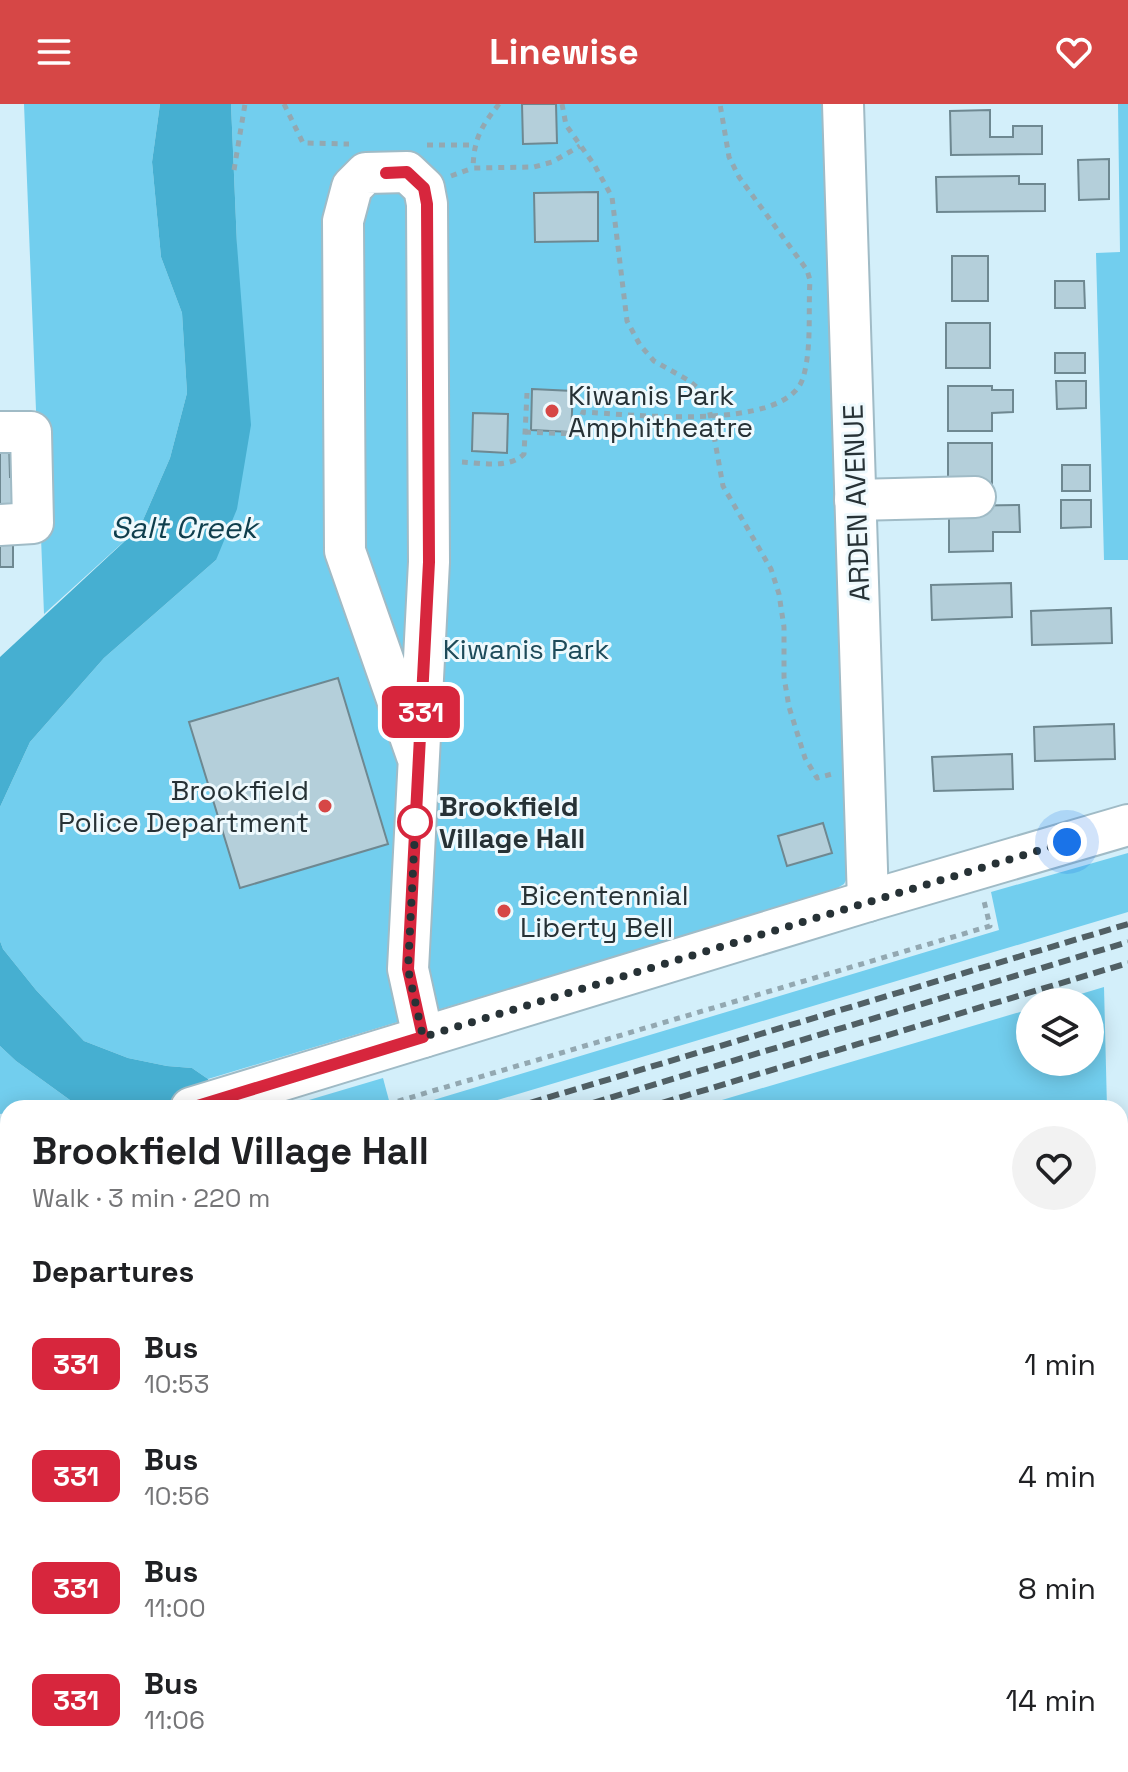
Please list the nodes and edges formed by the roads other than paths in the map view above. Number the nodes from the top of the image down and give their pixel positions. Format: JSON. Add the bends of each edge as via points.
{"nodes":[{"id":1,"x":843,"y":104,"type":"edge"},
{"id":2,"x":16,"y":432,"type":"edge"},
{"id":3,"x":975,"y":497,"type":"dead end"},
{"id":4,"x":855,"y":500,"type":"junction"},
{"id":5,"x":0,"y":525,"type":"edge"},
{"id":6,"x":418,"y":759,"type":"junction"},
{"id":7,"x":1128,"y":825,"type":"edge"},
{"id":8,"x":868,"y":901,"type":"junction"},
{"id":9,"x":423,"y":1037,"type":"junction"},
{"id":10,"x":218,"y":1100,"type":"edge"}],
"edges":[{"from":1,"to":4,"type":"street","name":"ARDEN AVENUE"},
{"from":2,"to":5,"type":"street","via":[[33,523]]},
{"from":3,"to":4,"type":"street"},
{"from":4,"to":8,"type":"street","name":"ARDEN AVENUE"},
{"from":6,"to":6,"type":"street","via":[[429,562],[427,204],[424,188],[407,172],[366,173],[352,187],[343,221],[345,551]]},
{"from":6,"to":9,"type":"street","via":[[408,969]]},
{"from":7,"to":8,"type":"street"},
{"from":8,"to":9,"type":"street"},
{"from":9,"to":10,"type":"street"}]}
